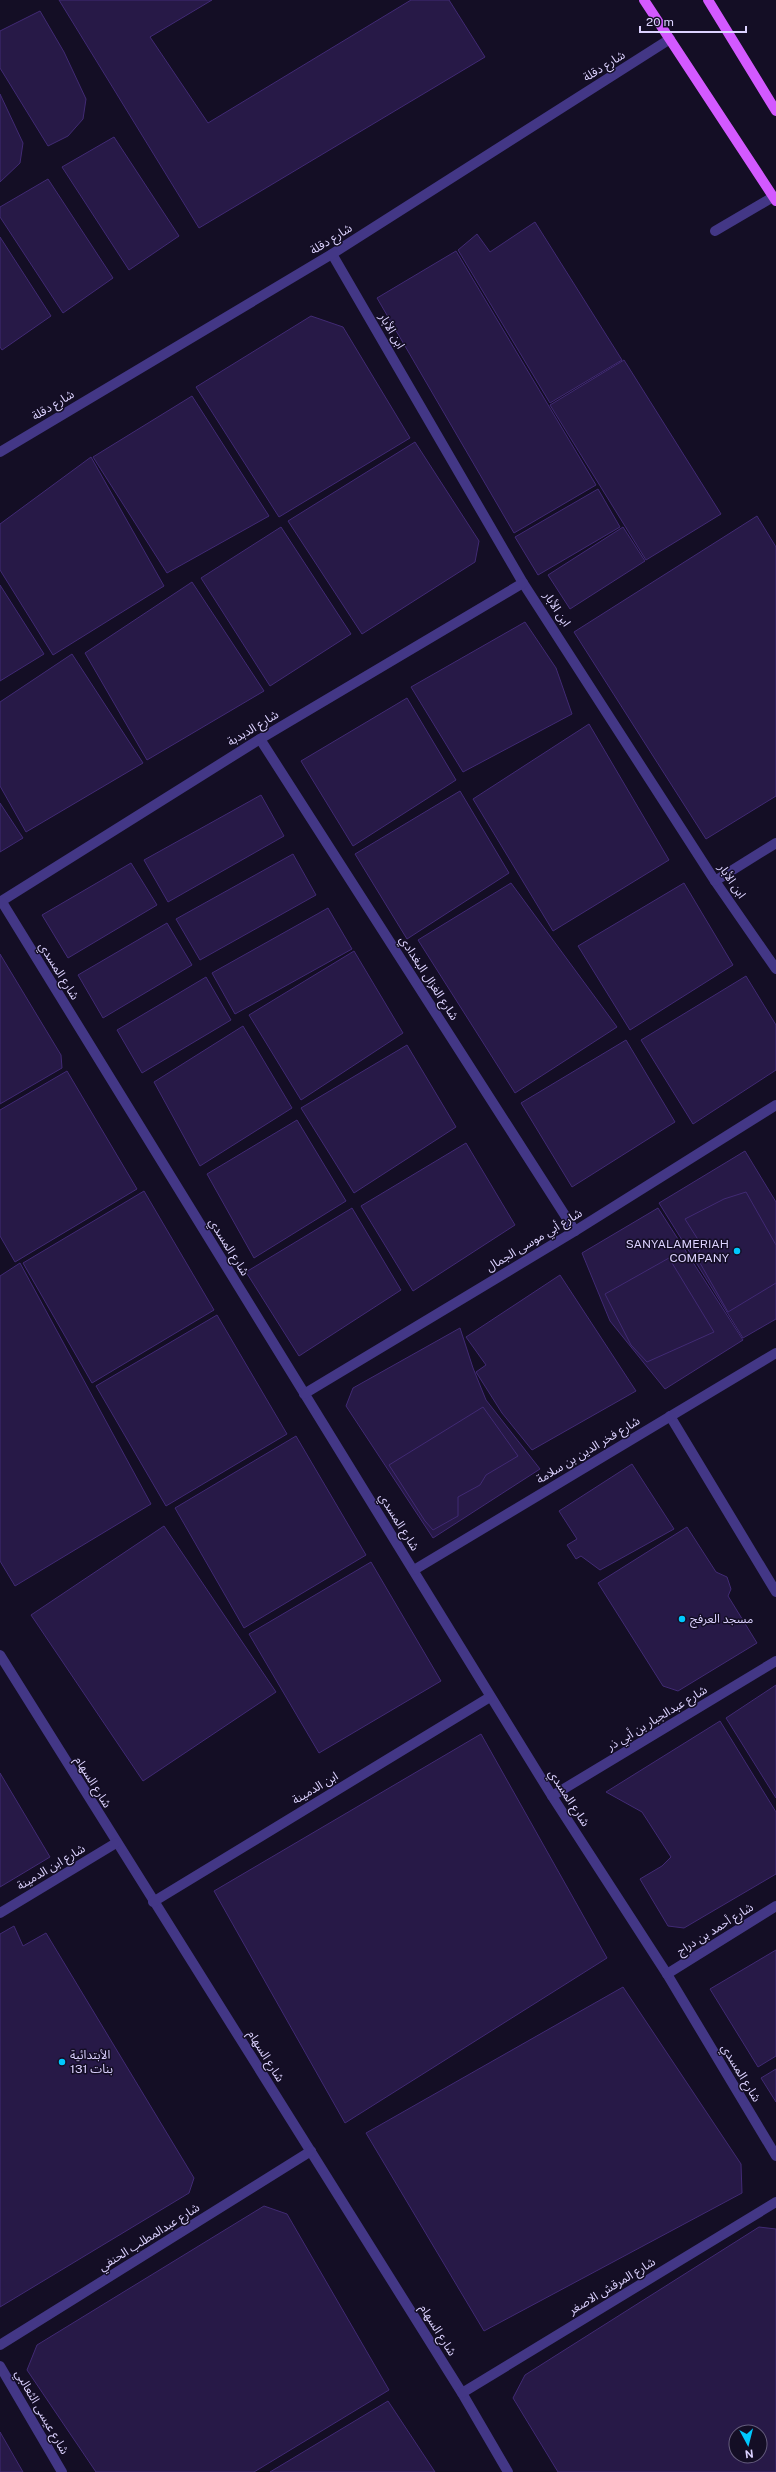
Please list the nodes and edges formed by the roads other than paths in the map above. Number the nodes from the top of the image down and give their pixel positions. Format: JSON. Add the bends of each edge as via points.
{"nodes":[{"id":1,"x":644,"y":0,"type":"edge"},
{"id":2,"x":708,"y":0,"type":"edge"},
{"id":3,"x":670,"y":39,"type":"junction"},
{"id":4,"x":776,"y":111,"type":"edge"},
{"id":5,"x":775,"y":199,"type":"edge"},
{"id":6,"x":715,"y":232,"type":"dead end"},
{"id":7,"x":332,"y":254,"type":"junction"},
{"id":8,"x":0,"y":452,"type":"edge"},
{"id":9,"x":524,"y":582,"type":"junction"},
{"id":10,"x":260,"y":739,"type":"junction"},
{"id":11,"x":776,"y":843,"type":"edge"},
{"id":12,"x":715,"y":881,"type":"junction"},
{"id":13,"x":1,"y":902,"type":"edge"},
{"id":14,"x":776,"y":969,"type":"edge"},
{"id":15,"x":776,"y":1105,"type":"edge"},
{"id":16,"x":575,"y":1231,"type":"junction"},
{"id":17,"x":776,"y":1353,"type":"edge"},
{"id":18,"x":304,"y":1394,"type":"junction"},
{"id":19,"x":670,"y":1416,"type":"junction"},
{"id":20,"x":414,"y":1570,"type":"junction"},
{"id":21,"x":776,"y":1592,"type":"edge"},
{"id":22,"x":0,"y":1655,"type":"edge"},
{"id":23,"x":776,"y":1661,"type":"edge"},
{"id":24,"x":490,"y":1697,"type":"junction"},
{"id":25,"x":552,"y":1796,"type":"junction"},
{"id":26,"x":116,"y":1843,"type":"junction"},
{"id":27,"x":153,"y":1902,"type":"junction"},
{"id":28,"x":776,"y":1906,"type":"edge"},
{"id":29,"x":0,"y":1913,"type":"edge"},
{"id":30,"x":667,"y":1974,"type":"junction"},
{"id":31,"x":311,"y":2151,"type":"junction"},
{"id":32,"x":776,"y":2156,"type":"edge"},
{"id":33,"x":776,"y":2202,"type":"edge"},
{"id":34,"x":0,"y":2345,"type":"edge"},
{"id":35,"x":0,"y":2366,"type":"edge"},
{"id":36,"x":462,"y":2393,"type":"junction"},
{"id":37,"x":62,"y":2472,"type":"edge"},
{"id":38,"x":508,"y":2472,"type":"edge"}],
"edges":[{"from":1,"to":3,"type":"main road"},
{"from":2,"to":4,"type":"main road"},
{"from":3,"to":5,"type":"main road"},
{"from":3,"to":7,"type":"street","name":"شارع دقلة"},
{"from":5,"to":6,"type":"street"},
{"from":7,"to":8,"type":"street","name":"شارع دقلة"},
{"from":7,"to":9,"type":"street","name":"ابن الأبار"},
{"from":9,"to":10,"type":"street","name":"شارع الدبدبة"},
{"from":9,"to":12,"type":"street","name":"ابن الأبار"},
{"from":10,"to":13,"type":"street","name":"شارع الدبدبة"},
{"from":10,"to":16,"type":"street","name":"شارع الغزال البغدادي"},
{"from":11,"to":12,"type":"street"},
{"from":12,"to":14,"type":"street","name":"ابن الأبار"},
{"from":13,"to":18,"type":"street","name":"شارع المسدي"},
{"from":15,"to":16,"type":"street","name":"شارع أبي موسى الجمال"},
{"from":16,"to":18,"type":"street","name":"شارع أبي موسى الجمال"},
{"from":17,"to":19,"type":"street","name":"شارع فخر الدين بن سلامة"},
{"from":18,"to":20,"type":"street","name":"شارع المسدي"},
{"from":19,"to":20,"type":"street","name":"شارع فخر الدين بن سلامة"},
{"from":19,"to":21,"type":"street"},
{"from":20,"to":24,"type":"street","name":"شارع المسدي"},
{"from":22,"to":26,"type":"street","name":"شارع السهام"},
{"from":23,"to":25,"type":"street","name":"شارع عبدالجبار بن أبي ذر"},
{"from":24,"to":25,"type":"street","name":"شارع المسدي"},
{"from":24,"to":27,"type":"street","name":"ابن الدمينة"},
{"from":25,"to":30,"type":"street","name":"شارع المسدي"},
{"from":26,"to":27,"type":"street","name":"شارع السهام"},
{"from":26,"to":29,"type":"street","name":"شارع ابن الدمينة"},
{"from":27,"to":31,"type":"street","name":"شارع السهام"},
{"from":28,"to":30,"type":"street","name":"شارع أحمد بن دراج"},
{"from":30,"to":32,"type":"street","name":"شارع المسدي"},
{"from":31,"to":34,"type":"street","name":"شارع عبدالمطلب الحنفي"},
{"from":31,"to":36,"type":"street","name":"شارع السهام"},
{"from":33,"to":36,"type":"street","name":"شارع المرقش الاصغر"},
{"from":35,"to":37,"type":"street","name":"شارع عيسى الثعالبي"},
{"from":36,"to":38,"type":"street","name":"شارع السهام"}]}
